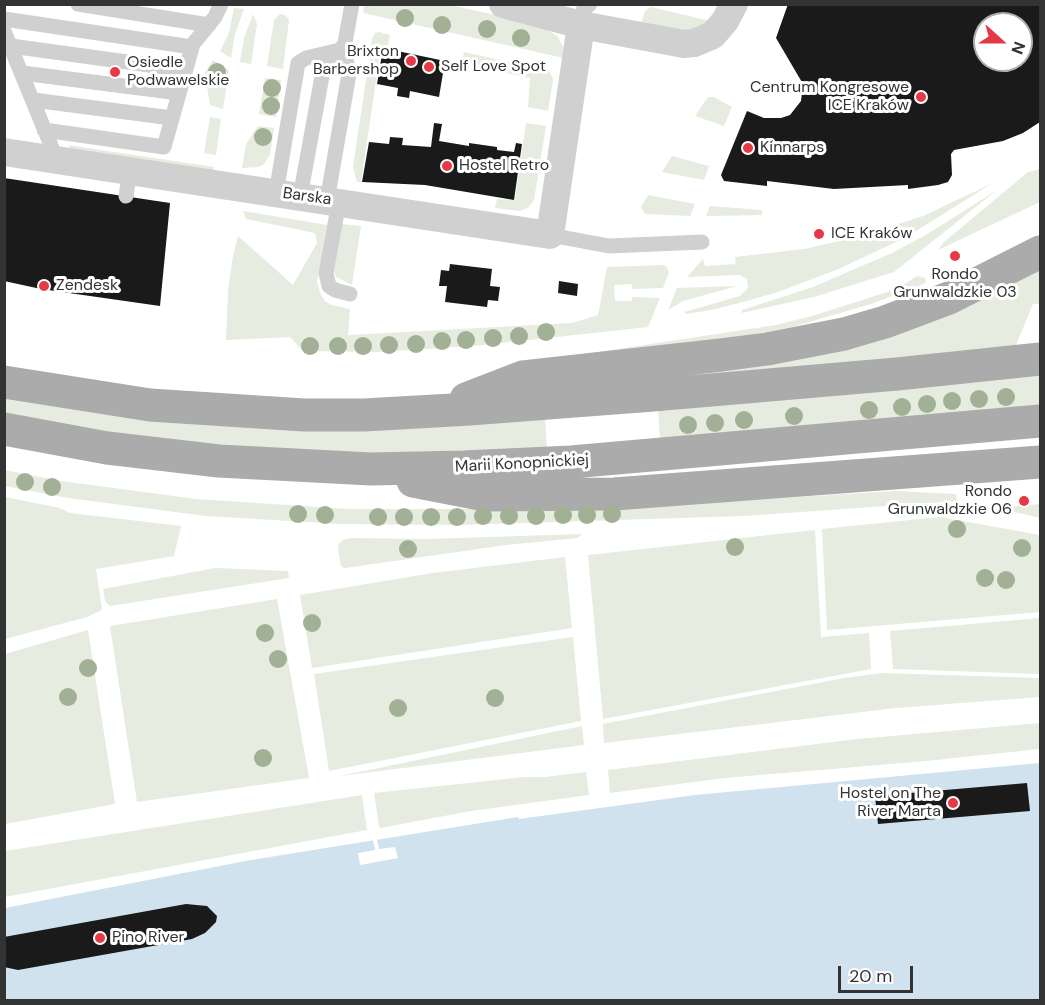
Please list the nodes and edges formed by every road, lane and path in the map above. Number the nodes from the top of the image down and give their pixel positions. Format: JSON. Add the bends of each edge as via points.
{"nodes":[{"id":1,"x":78,"y":4,"type":"edge"},
{"id":2,"x":221,"y":4,"type":"edge"},
{"id":3,"x":352,"y":4,"type":"edge"},
{"id":4,"x":503,"y":4,"type":"edge"},
{"id":5,"x":734,"y":4,"type":"edge"},
{"id":6,"x":585,"y":15,"type":"edge"},
{"id":7,"x":4,"y":19,"type":"edge"},
{"id":8,"x":209,"y":25,"type":"junction"},
{"id":9,"x":7,"y":37,"type":"edge"},
{"id":10,"x":344,"y":45,"type":"junction"},
{"id":11,"x":192,"y":47,"type":"junction"},
{"id":12,"x":185,"y":70,"type":"junction"},
{"id":13,"x":22,"y":73,"type":"junction"},
{"id":14,"x":179,"y":93,"type":"junction"},
{"id":15,"x":33,"y":100,"type":"junction"},
{"id":16,"x":172,"y":118,"type":"junction"},
{"id":17,"x":44,"y":129,"type":"junction"},
{"id":18,"x":4,"y":152,"type":"edge"},
{"id":19,"x":57,"y":160,"type":"junction"},
{"id":20,"x":310,"y":198,"type":"junction"},
{"id":21,"x":550,"y":235,"type":"junction"},
{"id":22,"x":702,"y":242,"type":"dead end"},
{"id":23,"x":1041,"y":252,"type":"edge"},
{"id":24,"x":350,"y":294,"type":"dead end"},
{"id":25,"x":1041,"y":359,"type":"edge"},
{"id":26,"x":4,"y":382,"type":"edge"},
{"id":27,"x":434,"y":411,"type":"junction"},
{"id":28,"x":1041,"y":421,"type":"edge"},
{"id":29,"x":4,"y":429,"type":"edge"},
{"id":30,"x":1041,"y":462,"type":"edge"},
{"id":31,"x":371,"y":468,"type":"junction"}],
"edges":[{"from":1,"to":8,"type":"lane"},
{"from":2,"to":8,"type":"lane"},
{"from":3,"to":10,"type":"lane"},
{"from":4,"to":6,"type":"street","via":[[548,15]]},
{"from":5,"to":6,"type":"street","via":[[713,35],[694,43],[672,43]]},
{"from":6,"to":21,"type":"street"},
{"from":7,"to":11,"type":"lane"},
{"from":8,"to":11,"type":"lane"},
{"from":9,"to":12,"type":"lane"},
{"from":9,"to":13,"type":"lane"},
{"from":10,"to":20,"type":"lane","via":[[349,74]]},
{"from":10,"to":20,"type":"lane","via":[[323,71]]},
{"from":10,"to":20,"type":"lane","via":[[340,50],[298,63]]},
{"from":11,"to":12,"type":"lane"},
{"from":12,"to":14,"type":"lane"},
{"from":13,"to":14,"type":"lane"},
{"from":13,"to":15,"type":"lane"},
{"from":14,"to":16,"type":"lane"},
{"from":15,"to":16,"type":"lane"},
{"from":15,"to":17,"type":"lane"},
{"from":16,"to":17,"type":"lane","via":[[164,147]]},
{"from":17,"to":19,"type":"lane"},
{"from":18,"to":19,"type":"street","name":"Barska"},
{"from":19,"to":20,"type":"street","name":"Barska","via":[[128,184]]},
{"from":20,"to":21,"type":"street","name":"Barska"},
{"from":20,"to":24,"type":"lane","via":[[329,286]]},
{"from":21,"to":22,"type":"lane","name":"Barska","via":[[609,246]]},
{"from":23,"to":27,"type":"main road","via":[[949,298],[844,334],[733,354],[523,377]]},
{"from":25,"to":27,"type":"main road"},
{"from":26,"to":27,"type":"main road","via":[[94,398],[199,410],[304,415]]},
{"from":28,"to":31,"type":"main road","name":"Marii Konopnickiej","via":[[571,462]]},
{"from":29,"to":31,"type":"main road","name":"Marii Konopnickiej","via":[[107,448],[207,460]]},
{"from":30,"to":31,"type":"main road","via":[[649,492],[485,495],[424,485]]}]}
